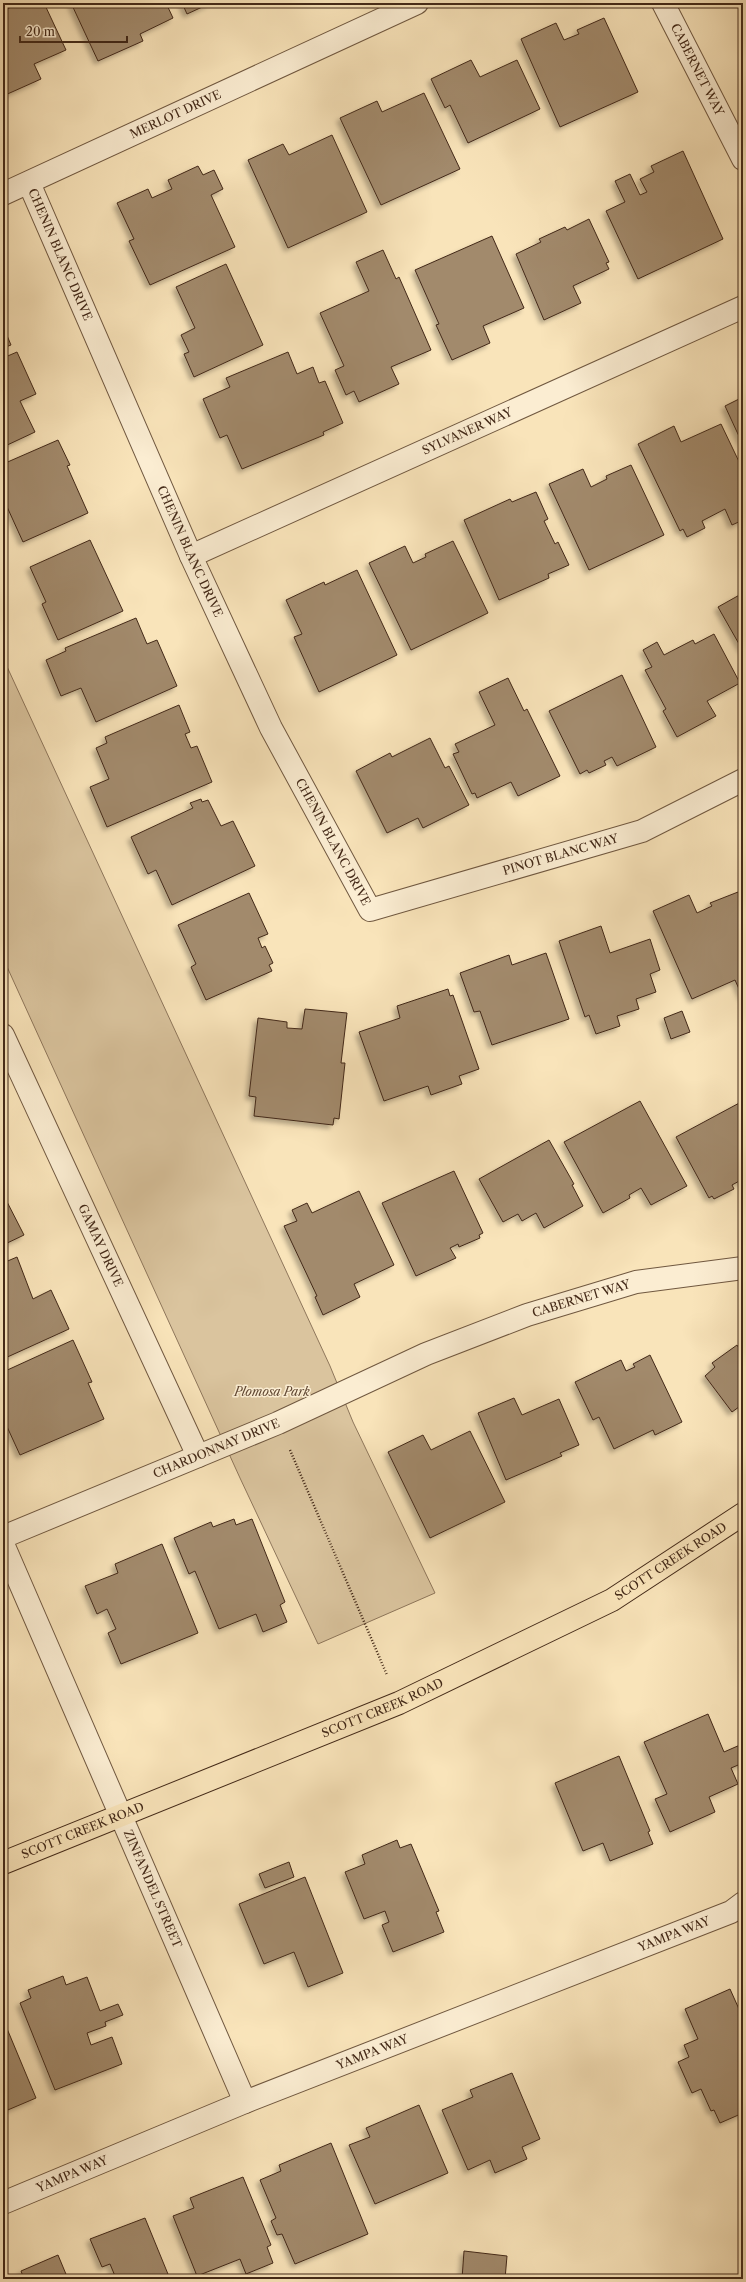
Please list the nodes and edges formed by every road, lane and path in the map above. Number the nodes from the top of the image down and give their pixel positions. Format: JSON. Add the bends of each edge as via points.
{"nodes":[{"id":1,"x":417,"y":3,"type":"edge"},
{"id":2,"x":663,"y":3,"type":"edge"},
{"id":3,"x":743,"y":159,"type":"edge"},
{"id":4,"x":29,"y":183,"type":"junction"},
{"id":5,"x":3,"y":194,"type":"edge"},
{"id":6,"x":743,"y":307,"type":"edge"},
{"id":7,"x":191,"y":556,"type":"junction"},
{"id":8,"x":743,"y":780,"type":"edge"},
{"id":9,"x":370,"y":910,"type":"joint"},
{"id":10,"x":3,"y":1035,"type":"edge"},
{"id":11,"x":743,"y":1268,"type":"edge"},
{"id":12,"x":426,"y":1354,"type":"joint"},
{"id":13,"x":278,"y":1423,"type":"junction"},
{"id":14,"x":198,"y":1456,"type":"junction"},
{"id":15,"x":743,"y":1514,"type":"edge"},
{"id":16,"x":3,"y":1537,"type":"edge"},
{"id":17,"x":3,"y":1544,"type":"edge"},
{"id":18,"x":399,"y":1703,"type":"junction"},
{"id":19,"x":121,"y":1816,"type":"junction"},
{"id":20,"x":3,"y":1863,"type":"edge"},
{"id":21,"x":743,"y":1903,"type":"edge"},
{"id":22,"x":245,"y":2102,"type":"junction"},
{"id":23,"x":3,"y":2203,"type":"edge"}],
"edges":[{"from":1,"to":4,"type":"street","name":"MERLOT DRIVE"},
{"from":2,"to":3,"type":"street","name":"CABERNET WAY"},
{"from":4,"to":5,"type":"street","name":"MERLOT DRIVE"},
{"from":4,"to":7,"type":"street","name":"CHENIN BLANC DRIVE"},
{"from":6,"to":7,"type":"street","name":"SYLVANER WAY"},
{"from":7,"to":9,"type":"street","name":"CHENIN BLANC DRIVE","via":[[271,728]]},
{"from":8,"to":9,"type":"street","name":"PINOT BLANC WAY","via":[[642,831]]},
{"from":10,"to":14,"type":"street","name":"GAMAY DRIVE"},
{"from":11,"to":12,"type":"street","name":"CABERNET WAY","via":[[636,1282],[527,1315]]},
{"from":12,"to":13,"type":"street","name":"CHARDONNAY DRIVE"},
{"from":13,"to":14,"type":"street","name":"CHARDONNAY DRIVE"},
{"from":13,"to":18,"type":"path"},
{"from":14,"to":16,"type":"street","name":"CHARDONNAY DRIVE"},
{"from":15,"to":18,"type":"main road","name":"SCOTT CREEK ROAD","via":[[612,1600]]},
{"from":17,"to":19,"type":"street","name":"ZINFANDEL STREET"},
{"from":18,"to":19,"type":"main road","name":"SCOTT CREEK ROAD"},
{"from":19,"to":20,"type":"main road","name":"SCOTT CREEK ROAD"},
{"from":19,"to":22,"type":"street","name":"ZINFANDEL STREET"},
{"from":21,"to":22,"type":"street","name":"YAMPA WAY","via":[[731,1912]]},
{"from":22,"to":23,"type":"street","name":"YAMPA WAY"}]}
